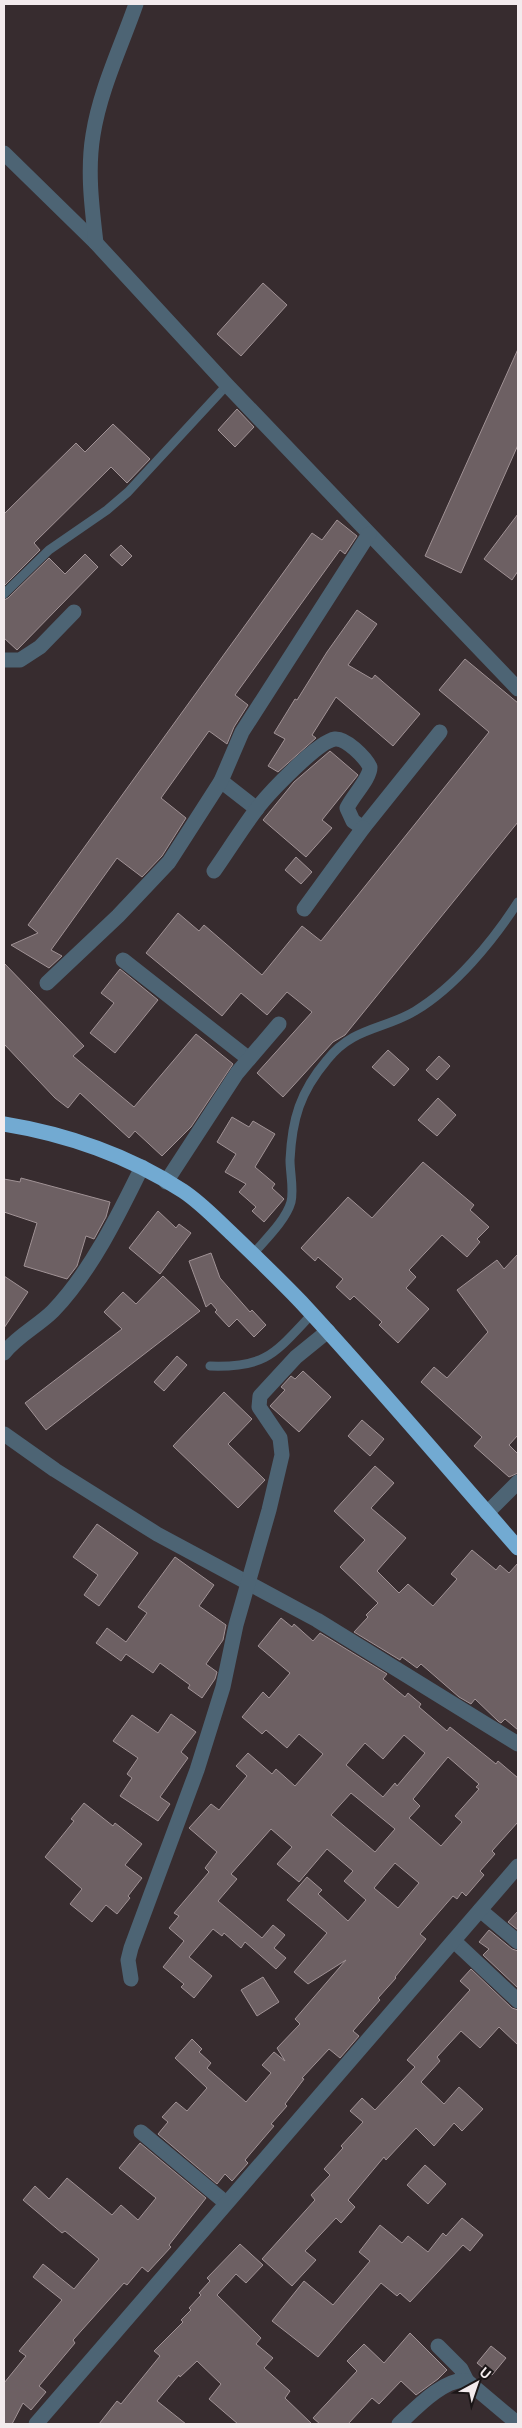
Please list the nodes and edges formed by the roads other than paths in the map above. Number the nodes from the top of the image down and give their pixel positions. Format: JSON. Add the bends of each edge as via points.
{"nodes":[{"id":1,"x":136,"y":4,"type":"edge"},
{"id":2,"x":4,"y":153,"type":"edge"},
{"id":3,"x":96,"y":243,"type":"junction"},
{"id":4,"x":227,"y":385,"type":"junction"},
{"id":5,"x":370,"y":534,"type":"junction"},
{"id":6,"x":4,"y":594,"type":"edge"},
{"id":7,"x":74,"y":612,"type":"dead end"},
{"id":8,"x":4,"y":660,"type":"edge"},
{"id":9,"x":517,"y":682,"type":"edge"},
{"id":10,"x":440,"y":732,"type":"dead end"},
{"id":11,"x":221,"y":781,"type":"junction"},
{"id":12,"x":257,"y":809,"type":"junction"},
{"id":13,"x":364,"y":828,"type":"junction"},
{"id":14,"x":214,"y":870,"type":"dead end"},
{"id":15,"x":518,"y":902,"type":"edge"},
{"id":16,"x":304,"y":909,"type":"dead end"},
{"id":17,"x":123,"y":960,"type":"dead end"},
{"id":18,"x":48,"y":983,"type":"dead end"},
{"id":19,"x":279,"y":1024,"type":"dead end"},
{"id":20,"x":250,"y":1059,"type":"junction"},
{"id":21,"x":4,"y":1124,"type":"edge"},
{"id":22,"x":142,"y":1168,"type":"junction"},
{"id":23,"x":166,"y":1182,"type":"junction"},
{"id":24,"x":253,"y":1254,"type":"junction"},
{"id":25,"x":312,"y":1314,"type":"junction"},
{"id":26,"x":328,"y":1331,"type":"junction"},
{"id":27,"x":4,"y":1353,"type":"edge"},
{"id":28,"x":210,"y":1366,"type":"dead end"},
{"id":29,"x":4,"y":1434,"type":"edge"},
{"id":30,"x":518,"y":1482,"type":"edge"},
{"id":31,"x":487,"y":1513,"type":"junction"},
{"id":32,"x":518,"y":1548,"type":"edge"},
{"id":33,"x":247,"y":1582,"type":"junction"},
{"id":34,"x":518,"y":1744,"type":"edge"},
{"id":35,"x":518,"y":1866,"type":"edge"},
{"id":36,"x":480,"y":1910,"type":"junction"},
{"id":37,"x":454,"y":1941,"type":"junction"},
{"id":38,"x":518,"y":1942,"type":"edge"},
{"id":39,"x":131,"y":1979,"type":"dead end"},
{"id":40,"x":518,"y":2001,"type":"edge"},
{"id":41,"x":141,"y":2132,"type":"dead end"},
{"id":42,"x":226,"y":2203,"type":"junction"},
{"id":43,"x":438,"y":2346,"type":"dead end"},
{"id":44,"x":467,"y":2382,"type":"junction"},
{"id":45,"x":36,"y":2424,"type":"edge"},
{"id":46,"x":399,"y":2424,"type":"edge"},
{"id":47,"x":518,"y":2424,"type":"edge"}],
"edges":[{"from":1,"to":3,"type":"street","via":[[101,99],[92,136],[90,190]]},
{"from":2,"to":3,"type":"street"},
{"from":3,"to":4,"type":"street"},
{"from":4,"to":5,"type":"street"},
{"from":4,"to":6,"type":"lane","via":[[128,492],[49,550]]},
{"from":5,"to":9,"type":"street"},
{"from":5,"to":11,"type":"street","via":[[242,732]]},
{"from":7,"to":8,"type":"street","via":[[40,648],[20,660]]},
{"from":10,"to":13,"type":"street"},
{"from":11,"to":12,"type":"street"},
{"from":11,"to":18,"type":"street","via":[[169,862]]},
{"from":12,"to":13,"type":"street","via":[[304,759],[328,741],[337,739],[361,756],[370,767],[347,808],[353,821]]},
{"from":12,"to":14,"type":"street"},
{"from":13,"to":16,"type":"street"},
{"from":15,"to":24,"type":"lane","via":[[502,927],[449,986],[414,1011],[350,1037],[327,1059],[300,1101],[295,1118],[290,1160],[291,1202],[276,1228]]},
{"from":17,"to":20,"type":"street"},
{"from":19,"to":20,"type":"street"},
{"from":20,"to":23,"type":"street"},
{"from":21,"to":22,"type":"highway","via":[[68,1138]]},
{"from":22,"to":23,"type":"highway"},
{"from":22,"to":27,"type":"street","via":[[120,1212],[71,1289],[55,1310]]},
{"from":23,"to":24,"type":"highway","via":[[207,1209]]},
{"from":24,"to":25,"type":"highway"},
{"from":25,"to":26,"type":"highway"},
{"from":25,"to":28,"type":"lane","via":[[280,1347],[260,1361],[238,1367]]},
{"from":26,"to":31,"type":"highway"},
{"from":26,"to":33,"type":"street","via":[[296,1357],[260,1396],[259,1407],[280,1438],[282,1455]]},
{"from":29,"to":33,"type":"street","via":[[157,1534]]},
{"from":30,"to":31,"type":"street"},
{"from":31,"to":32,"type":"highway"},
{"from":33,"to":34,"type":"street","via":[[317,1620]]},
{"from":33,"to":39,"type":"street","via":[[223,1687],[197,1770],[131,1948],[128,1960]]},
{"from":35,"to":36,"type":"street"},
{"from":36,"to":37,"type":"street"},
{"from":36,"to":38,"type":"street"},
{"from":37,"to":40,"type":"street"},
{"from":37,"to":42,"type":"street"},
{"from":41,"to":42,"type":"street"},
{"from":42,"to":45,"type":"street"},
{"from":43,"to":44,"type":"street","via":[[461,2369]]},
{"from":44,"to":46,"type":"street","via":[[461,2380],[448,2384]]},
{"from":44,"to":47,"type":"street"}]}
